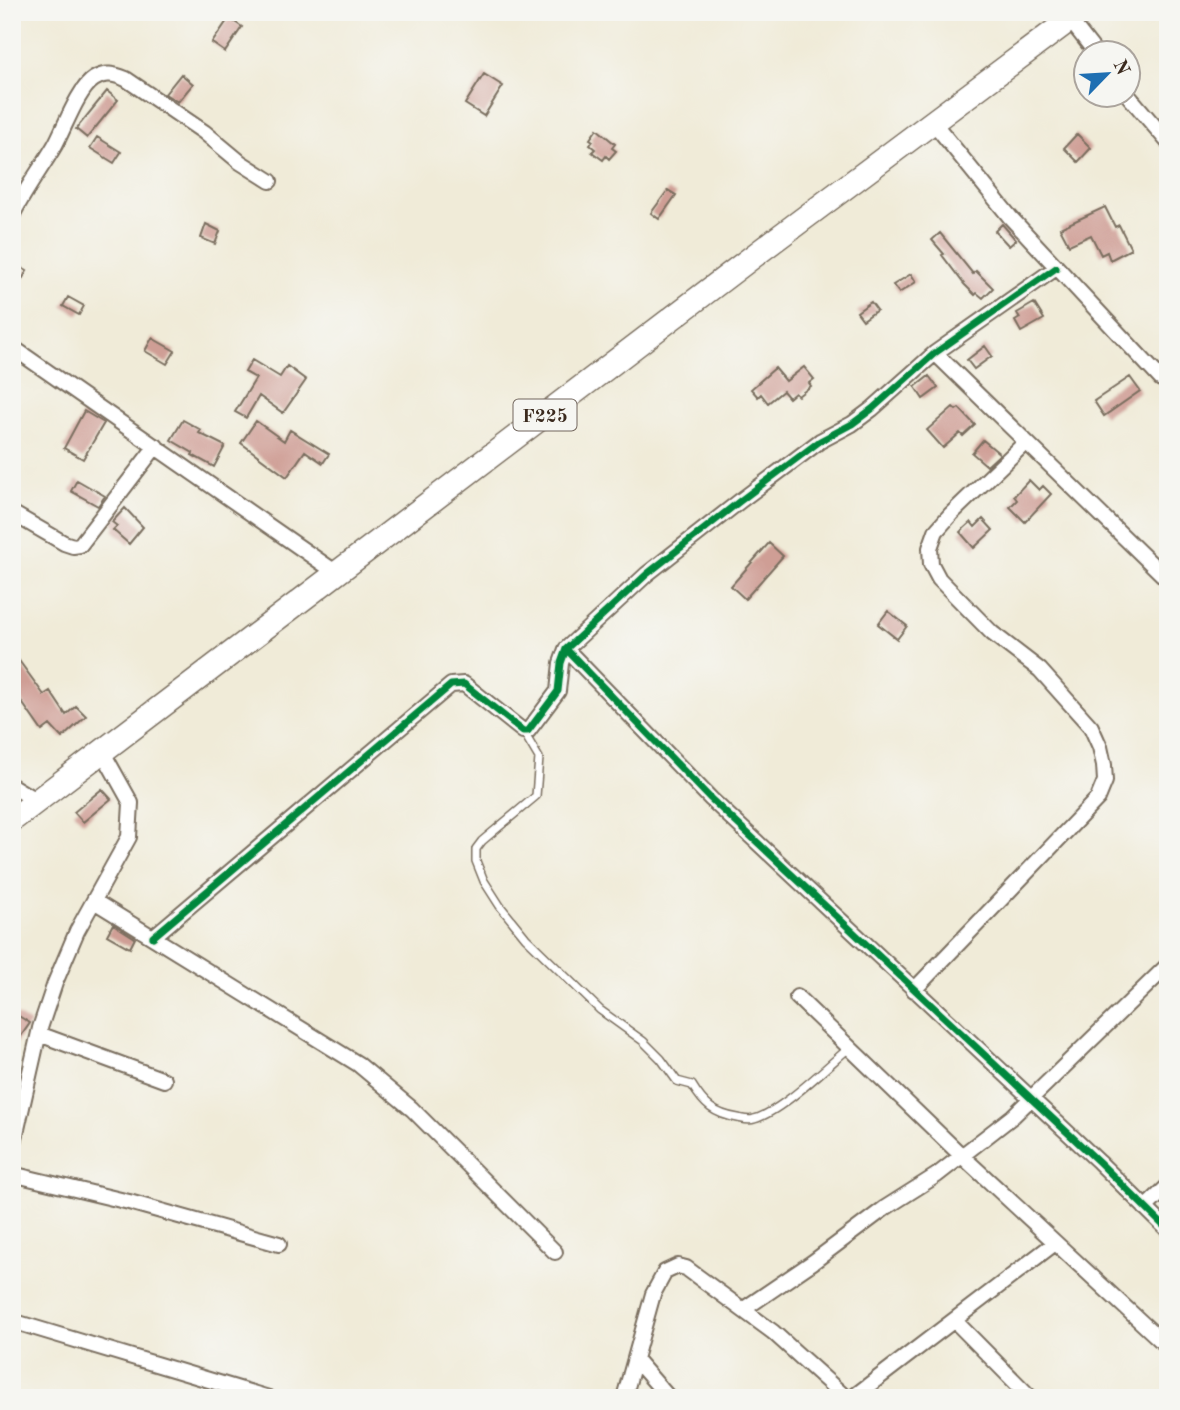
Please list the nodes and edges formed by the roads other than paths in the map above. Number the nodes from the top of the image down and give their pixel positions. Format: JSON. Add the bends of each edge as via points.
{"nodes":[{"id":1,"x":1075,"y":16,"type":"edge"},
{"id":2,"x":1087,"y":38,"type":"edge"},
{"id":3,"x":1140,"y":108,"type":"edge"},
{"id":4,"x":933,"y":122,"type":"junction"},
{"id":5,"x":1168,"y":142,"type":"edge"},
{"id":6,"x":270,"y":181,"type":"dead end"},
{"id":7,"x":12,"y":216,"type":"edge"},
{"id":8,"x":1056,"y":268,"type":"junction"},
{"id":9,"x":12,"y":347,"type":"edge"},
{"id":10,"x":935,"y":353,"type":"junction"},
{"id":11,"x":1161,"y":379,"type":"dead end"},
{"id":12,"x":1025,"y":443,"type":"junction"},
{"id":13,"x":156,"y":446,"type":"junction"},
{"id":14,"x":12,"y":513,"type":"edge"},
{"id":15,"x":338,"y":574,"type":"junction"},
{"id":16,"x":1168,"y":580,"type":"edge"},
{"id":17,"x":566,"y":649,"type":"junction"},
{"id":18,"x":523,"y":731,"type":"junction"},
{"id":19,"x":102,"y":751,"type":"junction"},
{"id":20,"x":12,"y":786,"type":"edge"},
{"id":21,"x":37,"y":801,"type":"junction"},
{"id":22,"x":12,"y":820,"type":"edge"},
{"id":23,"x":94,"y":901,"type":"junction"},
{"id":24,"x":153,"y":937,"type":"junction"},
{"id":25,"x":1168,"y":965,"type":"edge"},
{"id":26,"x":914,"y":989,"type":"junction"},
{"id":27,"x":797,"y":997,"type":"dead end"},
{"id":28,"x":39,"y":1034,"type":"junction"},
{"id":29,"x":849,"y":1047,"type":"junction"},
{"id":30,"x":164,"y":1080,"type":"dead end"},
{"id":31,"x":1031,"y":1098,"type":"junction"},
{"id":32,"x":12,"y":1151,"type":"edge"},
{"id":33,"x":962,"y":1156,"type":"junction"},
{"id":34,"x":12,"y":1174,"type":"edge"},
{"id":35,"x":1168,"y":1186,"type":"edge"},
{"id":36,"x":1145,"y":1208,"type":"junction"},
{"id":37,"x":1168,"y":1230,"type":"edge"},
{"id":38,"x":1055,"y":1243,"type":"junction"},
{"id":39,"x":279,"y":1244,"type":"dead end"},
{"id":40,"x":555,"y":1252,"type":"dead end"},
{"id":41,"x":744,"y":1309,"type":"junction"},
{"id":42,"x":954,"y":1320,"type":"junction"},
{"id":43,"x":12,"y":1321,"type":"edge"},
{"id":44,"x":1168,"y":1347,"type":"edge"},
{"id":45,"x":635,"y":1359,"type":"junction"},
{"id":46,"x":270,"y":1398,"type":"edge"},
{"id":47,"x":624,"y":1398,"type":"edge"},
{"id":48,"x":670,"y":1398,"type":"edge"},
{"id":49,"x":845,"y":1398,"type":"edge"},
{"id":50,"x":852,"y":1398,"type":"edge"},
{"id":51,"x":1031,"y":1398,"type":"edge"}],
"edges":[{"from":1,"to":2,"type":"street"},
{"from":1,"to":4,"type":"main road","number":"F225"},
{"from":3,"to":5,"type":"street"},
{"from":4,"to":8,"type":"street"},
{"from":4,"to":15,"type":"main road","number":"F225"},
{"from":6,"to":7,"type":"street","via":[[125,79],[104,74],[85,87]]},
{"from":8,"to":10,"type":"street"},
{"from":8,"to":11,"type":"street"},
{"from":9,"to":13,"type":"street"},
{"from":10,"to":12,"type":"street"},
{"from":10,"to":17,"type":"street","via":[[872,409],[808,449],[647,574]]},
{"from":12,"to":16,"type":"street"},
{"from":12,"to":26,"type":"street","via":[[936,531],[931,564],[939,579],[992,633],[1040,670],[1091,727],[1100,747],[1105,781],[1098,798]]},
{"from":13,"to":14,"type":"street","via":[[80,545],[64,543]]},
{"from":13,"to":15,"type":"street"},
{"from":15,"to":19,"type":"main road","number":"F225"},
{"from":17,"to":18,"type":"street","via":[[558,691],[530,730]]},
{"from":17,"to":26,"type":"street","via":[[712,799]]},
{"from":18,"to":24,"type":"street","via":[[464,684],[450,685]]},
{"from":18,"to":29,"type":"lane","via":[[539,758],[536,796],[482,841],[476,861],[484,881],[517,928],[600,1010],[643,1041],[677,1081],[692,1085],[713,1112],[735,1118],[752,1120],[772,1111]]},
{"from":19,"to":21,"type":"main road","number":"F225"},
{"from":19,"to":23,"type":"street","via":[[131,803],[130,824],[129,837]]},
{"from":20,"to":21,"type":"street"},
{"from":21,"to":22,"type":"main road","number":"F225"},
{"from":23,"to":24,"type":"street"},
{"from":23,"to":28,"type":"street","via":[[55,983]]},
{"from":24,"to":40,"type":"street","via":[[384,1083]]},
{"from":25,"to":31,"type":"street"},
{"from":26,"to":31,"type":"street"},
{"from":27,"to":29,"type":"street"},
{"from":28,"to":30,"type":"street"},
{"from":28,"to":32,"type":"street"},
{"from":29,"to":33,"type":"street"},
{"from":31,"to":33,"type":"street"},
{"from":31,"to":36,"type":"street"},
{"from":33,"to":38,"type":"street"},
{"from":33,"to":41,"type":"street"},
{"from":34,"to":39,"type":"street"},
{"from":35,"to":36,"type":"street"},
{"from":36,"to":37,"type":"street"},
{"from":38,"to":42,"type":"street"},
{"from":38,"to":44,"type":"street"},
{"from":41,"to":45,"type":"street","via":[[686,1268],[671,1267],[653,1294]]},
{"from":41,"to":49,"type":"street"},
{"from":42,"to":50,"type":"street"},
{"from":42,"to":51,"type":"street"},
{"from":43,"to":46,"type":"street"},
{"from":45,"to":47,"type":"street"},
{"from":45,"to":48,"type":"street"}]}
